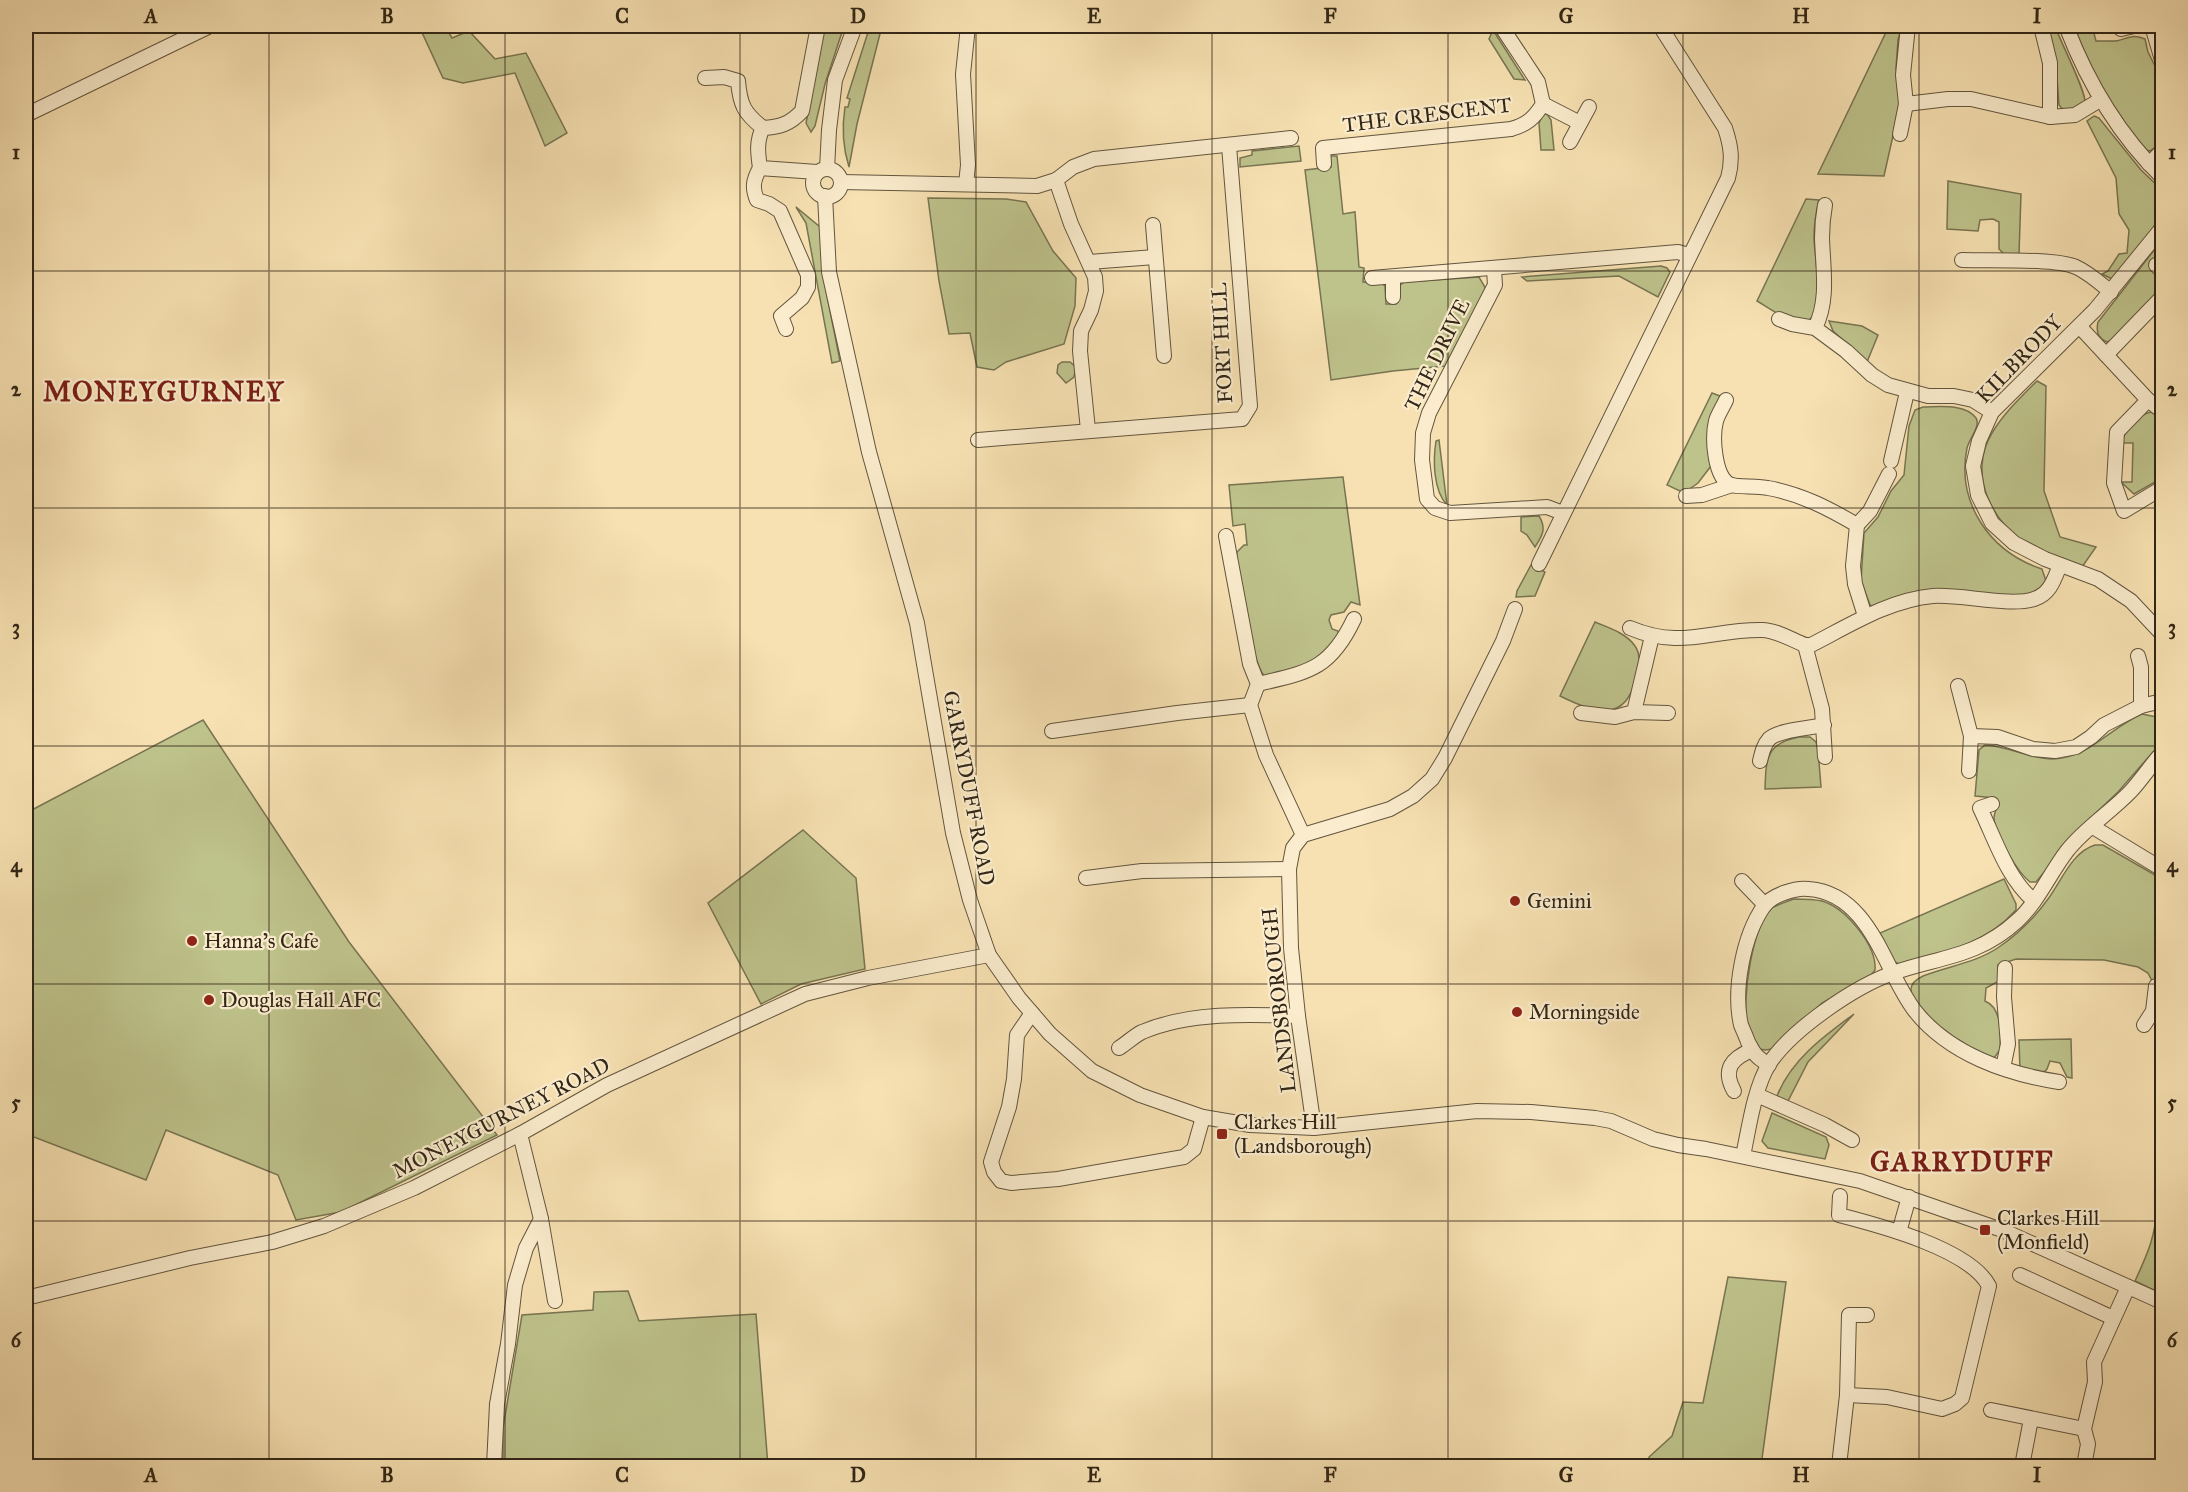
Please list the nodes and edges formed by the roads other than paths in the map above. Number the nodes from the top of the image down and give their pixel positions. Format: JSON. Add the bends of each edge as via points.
{"nodes":[{"id":1,"x":210,"y":26,"type":"edge"},
{"id":2,"x":818,"y":26,"type":"edge"},
{"id":3,"x":855,"y":26,"type":"edge"},
{"id":4,"x":968,"y":26,"type":"edge"},
{"id":5,"x":1501,"y":26,"type":"edge"},
{"id":6,"x":1660,"y":26,"type":"edge"},
{"id":7,"x":1908,"y":26,"type":"edge"},
{"id":8,"x":2041,"y":26,"type":"edge"},
{"id":9,"x":2066,"y":26,"type":"edge"},
{"id":10,"x":2152,"y":26,"type":"edge"},
{"id":11,"x":2163,"y":60,"type":"edge"},
{"id":12,"x":705,"y":78,"type":"dead end"},
{"id":13,"x":2100,"y":100,"type":"junction"},
{"id":14,"x":1543,"y":104,"type":"junction"},
{"id":15,"x":1906,"y":104,"type":"junction"},
{"id":16,"x":1589,"y":107,"type":"dead end"},
{"id":17,"x":26,"y":115,"type":"edge"},
{"id":18,"x":2050,"y":117,"type":"junction"},
{"id":19,"x":1580,"y":123,"type":"junction"},
{"id":20,"x":763,"y":128,"type":"junction"},
{"id":21,"x":1899,"y":135,"type":"dead end"},
{"id":22,"x":1292,"y":138,"type":"dead end"},
{"id":23,"x":1570,"y":142,"type":"dead end"},
{"id":24,"x":1229,"y":146,"type":"junction"},
{"id":25,"x":2163,"y":151,"type":"edge"},
{"id":26,"x":1324,"y":164,"type":"dead end"},
{"id":27,"x":2150,"y":164,"type":"junction"},
{"id":28,"x":760,"y":168,"type":"junction"},
{"id":29,"x":822,"y":171,"type":"junction"},
{"id":30,"x":2163,"y":177,"type":"edge"},
{"id":31,"x":1056,"y":180,"type":"junction"},
{"id":32,"x":841,"y":182,"type":"junction"},
{"id":33,"x":966,"y":184,"type":"junction"},
{"id":34,"x":825,"y":196,"type":"junction"},
{"id":35,"x":1825,"y":205,"type":"dead end"},
{"id":36,"x":1154,"y":225,"type":"dead end"},
{"id":37,"x":2163,"y":228,"type":"edge"},
{"id":38,"x":1688,"y":255,"type":"junction"},
{"id":39,"x":1155,"y":258,"type":"junction"},
{"id":40,"x":1962,"y":260,"type":"dead end"},
{"id":41,"x":1089,"y":262,"type":"junction"},
{"id":42,"x":1494,"y":269,"type":"junction"},
{"id":43,"x":1393,"y":277,"type":"junction"},
{"id":44,"x":1372,"y":279,"type":"dead end"},
{"id":45,"x":2111,"y":292,"type":"junction"},
{"id":46,"x":1393,"y":297,"type":"dead end"},
{"id":47,"x":2163,"y":297,"type":"edge"},
{"id":48,"x":1779,"y":319,"type":"dead end"},
{"id":49,"x":2080,"y":327,"type":"junction"},
{"id":50,"x":1815,"y":328,"type":"junction"},
{"id":51,"x":786,"y":329,"type":"dead end"},
{"id":52,"x":2106,"y":355,"type":"junction"},
{"id":53,"x":1164,"y":356,"type":"dead end"},
{"id":54,"x":1907,"y":392,"type":"junction"},
{"id":55,"x":1725,"y":400,"type":"dead end"},
{"id":56,"x":2148,"y":400,"type":"junction"},
{"id":57,"x":2163,"y":411,"type":"edge"},
{"id":58,"x":1992,"y":412,"type":"junction"},
{"id":59,"x":1088,"y":430,"type":"junction"},
{"id":60,"x":978,"y":440,"type":"dead end"},
{"id":61,"x":1732,"y":485,"type":"junction"},
{"id":62,"x":2163,"y":488,"type":"edge"},
{"id":63,"x":1686,"y":496,"type":"dead end"},
{"id":64,"x":1563,"y":513,"type":"junction"},
{"id":65,"x":1857,"y":525,"type":"junction"},
{"id":66,"x":1226,"y":536,"type":"dead end"},
{"id":67,"x":1539,"y":564,"type":"dead end"},
{"id":68,"x":2060,"y":565,"type":"junction"},
{"id":69,"x":1515,"y":609,"type":"dead end"},
{"id":70,"x":1865,"y":616,"type":"junction"},
{"id":71,"x":1354,"y":619,"type":"dead end"},
{"id":72,"x":1630,"y":628,"type":"dead end"},
{"id":73,"x":2163,"y":634,"type":"edge"},
{"id":74,"x":1652,"y":636,"type":"junction"},
{"id":75,"x":1805,"y":645,"type":"junction"},
{"id":76,"x":2138,"y":656,"type":"dead end"},
{"id":77,"x":1258,"y":684,"type":"junction"},
{"id":78,"x":1959,"y":686,"type":"dead end"},
{"id":79,"x":2163,"y":701,"type":"edge"},
{"id":80,"x":1250,"y":705,"type":"junction"},
{"id":81,"x":2141,"y":706,"type":"junction"},
{"id":82,"x":1634,"y":712,"type":"junction"},
{"id":83,"x":1581,"y":713,"type":"dead end"},
{"id":84,"x":1668,"y":713,"type":"dead end"},
{"id":85,"x":1824,"y":725,"type":"junction"},
{"id":86,"x":1052,"y":731,"type":"dead end"},
{"id":87,"x":1971,"y":736,"type":"junction"},
{"id":88,"x":2163,"y":753,"type":"edge"},
{"id":89,"x":1825,"y":757,"type":"dead end"},
{"id":90,"x":1760,"y":761,"type":"dead end"},
{"id":91,"x":1969,"y":771,"type":"dead end"},
{"id":92,"x":1992,"y":804,"type":"dead end"},
{"id":93,"x":2093,"y":827,"type":"junction"},
{"id":94,"x":1303,"y":835,"type":"junction"},
{"id":95,"x":1289,"y":868,"type":"junction"},
{"id":96,"x":2163,"y":869,"type":"edge"},
{"id":97,"x":1086,"y":878,"type":"dead end"},
{"id":98,"x":1742,"y":881,"type":"dead end"},
{"id":99,"x":2034,"y":901,"type":"junction"},
{"id":100,"x":1765,"y":905,"type":"junction"},
{"id":101,"x":989,"y":954,"type":"junction"},
{"id":102,"x":2006,"y":968,"type":"dead end"},
{"id":103,"x":1892,"y":974,"type":"junction"},
{"id":104,"x":2156,"y":986,"type":"dead end"},
{"id":105,"x":1032,"y":1013,"type":"junction"},
{"id":106,"x":2158,"y":1013,"type":"edge"},
{"id":107,"x":1298,"y":1016,"type":"junction"},
{"id":108,"x":2144,"y":1025,"type":"dead end"},
{"id":109,"x":1119,"y":1048,"type":"dead end"},
{"id":110,"x":1752,"y":1050,"type":"junction"},
{"id":111,"x":1769,"y":1065,"type":"junction"},
{"id":112,"x":2003,"y":1068,"type":"junction"},
{"id":113,"x":2059,"y":1083,"type":"dead end"},
{"id":114,"x":1734,"y":1091,"type":"dead end"},
{"id":115,"x":1757,"y":1095,"type":"junction"},
{"id":116,"x":1203,"y":1117,"type":"junction"},
{"id":117,"x":1314,"y":1128,"type":"junction"},
{"id":118,"x":520,"y":1134,"type":"junction"},
{"id":119,"x":1852,"y":1140,"type":"dead end"},
{"id":120,"x":1743,"y":1156,"type":"junction"},
{"id":121,"x":1840,"y":1196,"type":"dead end"},
{"id":122,"x":1909,"y":1197,"type":"junction"},
{"id":123,"x":541,"y":1219,"type":"junction"},
{"id":124,"x":1899,"y":1232,"type":"junction"},
{"id":125,"x":2020,"y":1275,"type":"dead end"},
{"id":126,"x":2128,"y":1287,"type":"junction"},
{"id":127,"x":26,"y":1298,"type":"edge"},
{"id":128,"x":555,"y":1301,"type":"dead end"},
{"id":129,"x":2163,"y":1302,"type":"edge"},
{"id":130,"x":1867,"y":1316,"type":"dead end"},
{"id":131,"x":2113,"y":1318,"type":"junction"},
{"id":132,"x":1847,"y":1395,"type":"junction"},
{"id":133,"x":1992,"y":1410,"type":"dead end"},
{"id":134,"x":2031,"y":1419,"type":"junction"},
{"id":135,"x":2084,"y":1429,"type":"junction"},
{"id":136,"x":494,"y":1467,"type":"edge"},
{"id":137,"x":1839,"y":1467,"type":"edge"},
{"id":138,"x":2022,"y":1467,"type":"edge"},
{"id":139,"x":2084,"y":1467,"type":"edge"}],
"edges":[{"from":1,"to":17,"type":"street"},
{"from":2,"to":20,"type":"street","via":[[802,111],[793,121]]},
{"from":3,"to":29,"type":"street","name":"GARRYDUFF ROAD","via":[[835,81]]},
{"from":4,"to":33,"type":"street","via":[[963,74]]},
{"from":5,"to":14,"type":"street","name":"THE CRESCENT","via":[[1538,82]]},
{"from":6,"to":38,"type":"street","via":[[1725,128],[1731,145],[1728,178]]},
{"from":7,"to":15,"type":"street","via":[[1903,75]]},
{"from":8,"to":18,"type":"street","via":[[2050,69]]},
{"from":9,"to":13,"type":"street"},
{"from":10,"to":11,"type":"street"},
{"from":12,"to":20,"type":"street","via":[[738,81],[740,103]]},
{"from":13,"to":18,"type":"street","via":[[2075,115]]},
{"from":13,"to":27,"type":"street"},
{"from":14,"to":19,"type":"street"},
{"from":14,"to":26,"type":"street","name":"THE CRESCENT","via":[[1535,118],[1512,129],[1323,148]]},
{"from":15,"to":18,"type":"street","via":[[1971,99]]},
{"from":15,"to":21,"type":"street"},
{"from":16,"to":19,"type":"street"},
{"from":19,"to":23,"type":"street"},
{"from":20,"to":28,"type":"street","via":[[757,149]]},
{"from":22,"to":24,"type":"street"},
{"from":24,"to":31,"type":"street","via":[[1094,159],[1073,167]]},
{"from":24,"to":59,"type":"street","name":"FORT HILL","via":[[1250,406],[1242,419]]},
{"from":25,"to":27,"type":"street"},
{"from":27,"to":30,"type":"street"},
{"from":28,"to":29,"type":"street"},
{"from":28,"to":51,"type":"street","via":[[753,190],[757,200],[780,211],[808,274],[808,287],[802,298],[781,316]]},
{"from":29,"to":32,"type":"street","via":[[837,173]]},
{"from":29,"to":34,"type":"street","name":"GARRYDUFF ROAD","via":[[813,180],[814,189]]},
{"from":31,"to":33,"type":"street","via":[[1037,186]]},
{"from":31,"to":41,"type":"street"},
{"from":32,"to":33,"type":"street"},
{"from":32,"to":34,"type":"street","via":[[838,191]]},
{"from":34,"to":101,"type":"street","name":"GARRYDUFF ROAD","via":[[829,272],[844,343],[869,452],[917,623],[953,833]]},
{"from":35,"to":50,"type":"street","via":[[1825,280]]},
{"from":36,"to":39,"type":"street"},
{"from":37,"to":45,"type":"street","name":"KILBRODY"},
{"from":38,"to":42,"type":"street","name":"THE DRIVE","via":[[1678,252]]},
{"from":38,"to":64,"type":"street"},
{"from":39,"to":41,"type":"street"},
{"from":39,"to":53,"type":"street"},
{"from":40,"to":45,"type":"street","via":[[2074,267]]},
{"from":41,"to":59,"type":"street","via":[[1096,291],[1081,331],[1080,351]]},
{"from":42,"to":43,"type":"street","name":"THE DRIVE"},
{"from":42,"to":64,"type":"street","name":"THE DRIVE","via":[[1495,285],[1425,424],[1422,460],[1427,499],[1435,508],[1450,513],[1547,507]]},
{"from":43,"to":44,"type":"street","name":"THE DRIVE"},
{"from":43,"to":46,"type":"street"},
{"from":45,"to":49,"type":"street","name":"KILBRODY"},
{"from":47,"to":52,"type":"street"},
{"from":48,"to":50,"type":"street"},
{"from":49,"to":52,"type":"street"},
{"from":49,"to":58,"type":"street","name":"KILBRODY"},
{"from":50,"to":54,"type":"street","via":[[1872,375]]},
{"from":52,"to":56,"type":"street"},
{"from":54,"to":58,"type":"street","via":[[1973,400]]},
{"from":54,"to":65,"type":"street","via":[[1890,467],[1870,511]]},
{"from":55,"to":61,"type":"street","via":[[1716,421],[1714,442],[1722,478]]},
{"from":56,"to":57,"type":"street"},
{"from":56,"to":62,"type":"street","via":[[2117,432],[2114,483],[2124,511]]},
{"from":58,"to":68,"type":"street","name":"KILBRODY","via":[[1973,466],[1978,495],[1992,523],[2014,543]]},
{"from":59,"to":60,"type":"street","name":"FORT HILL"},
{"from":61,"to":63,"type":"street"},
{"from":61,"to":65,"type":"street","via":[[1768,488],[1809,499]]},
{"from":64,"to":67,"type":"street"},
{"from":65,"to":70,"type":"street","via":[[1853,566]]},
{"from":66,"to":77,"type":"street","via":[[1250,664]]},
{"from":68,"to":70,"type":"street","via":[[2045,594],[2032,600],[1934,596]]},
{"from":68,"to":73,"type":"street","name":"KILBRODY","via":[[2097,579],[2131,601]]},
{"from":69,"to":94,"type":"street","via":[[1503,641],[1432,780],[1390,809]]},
{"from":70,"to":75,"type":"street"},
{"from":71,"to":77,"type":"street","via":[[1338,649],[1322,663],[1303,673]]},
{"from":72,"to":74,"type":"street"},
{"from":74,"to":75,"type":"street","via":[[1698,638],[1763,630]]},
{"from":74,"to":82,"type":"street"},
{"from":75,"to":85,"type":"street"},
{"from":76,"to":81,"type":"street"},
{"from":77,"to":80,"type":"street"},
{"from":78,"to":87,"type":"street"},
{"from":79,"to":81,"type":"street"},
{"from":80,"to":86,"type":"street"},
{"from":80,"to":94,"type":"street","via":[[1266,755]]},
{"from":81,"to":87,"type":"street","via":[[2104,725],[2076,747],[2055,751],[2033,749],[1998,737]]},
{"from":82,"to":83,"type":"street","via":[[1615,717]]},
{"from":82,"to":84,"type":"street"},
{"from":85,"to":89,"type":"street"},
{"from":85,"to":90,"type":"street","via":[[1771,737],[1763,747]]},
{"from":87,"to":91,"type":"street"},
{"from":88,"to":93,"type":"street"},
{"from":92,"to":99,"type":"street","via":[[1980,808],[2012,874]]},
{"from":93,"to":96,"type":"street"},
{"from":93,"to":99,"type":"street","via":[[2068,850]]},
{"from":94,"to":95,"type":"street","name":"LANDSBOROUGH","via":[[1293,848]]},
{"from":95,"to":97,"type":"street","via":[[1142,871]]},
{"from":95,"to":107,"type":"street","name":"LANDSBOROUGH"},
{"from":98,"to":100,"type":"street"},
{"from":99,"to":103,"type":"street","via":[[2018,921],[1985,945]]},
{"from":100,"to":103,"type":"street","via":[[1782,894],[1808,888],[1831,894],[1853,910],[1872,933]]},
{"from":100,"to":110,"type":"street","via":[[1743,957],[1739,989],[1741,1025]]},
{"from":101,"to":105,"type":"street","name":"GARRYDUFF ROAD"},
{"from":101,"to":118,"type":"street","name":"MONEYGURNEY ROAD","via":[[806,994],[607,1085]]},
{"from":102,"to":112,"type":"street","via":[[2008,1044]]},
{"from":103,"to":111,"type":"street","via":[[1849,994],[1808,1024]]},
{"from":103,"to":112,"type":"street","via":[[1916,1012],[1936,1032],[1964,1053]]},
{"from":104,"to":106,"type":"street"},
{"from":105,"to":116,"type":"street","name":"GARRYDUFF ROAD","via":[[1092,1071],[1140,1095]]},
{"from":105,"to":116,"type":"street","via":[[1017,1035],[1009,1107],[991,1162],[1001,1181],[1058,1179],[1184,1157],[1194,1149]]},
{"from":106,"to":108,"type":"street"},
{"from":107,"to":109,"type":"street","via":[[1221,1015],[1163,1025],[1140,1033]]},
{"from":107,"to":117,"type":"street","name":"LANDSBOROUGH"},
{"from":110,"to":111,"type":"street"},
{"from":110,"to":114,"type":"street","via":[[1738,1055],[1730,1065]]},
{"from":111,"to":115,"type":"street"},
{"from":112,"to":113,"type":"street","via":[[2025,1077]]},
{"from":115,"to":119,"type":"street"},
{"from":115,"to":120,"type":"street"},
{"from":116,"to":117,"type":"street","name":"GARRYDUFF ROAD","via":[[1250,1125]]},
{"from":117,"to":120,"type":"street","name":"GARRYDUFF ROAD","via":[[1478,1111],[1550,1113],[1611,1121],[1670,1143]]},
{"from":118,"to":123,"type":"street"},
{"from":118,"to":127,"type":"street","name":"MONEYGURNEY ROAD","via":[[414,1188],[324,1226],[272,1242]]},
{"from":120,"to":122,"type":"street","name":"GARRYDUFF ROAD","via":[[1860,1181]]},
{"from":121,"to":124,"type":"street","via":[[1839,1215]]},
{"from":122,"to":124,"type":"street"},
{"from":122,"to":126,"type":"street","name":"GARRYDUFF ROAD","via":[[2002,1230]]},
{"from":123,"to":128,"type":"street"},
{"from":123,"to":136,"type":"street","via":[[525,1248],[515,1285],[497,1404]]},
{"from":124,"to":132,"type":"street","via":[[1926,1241],[1963,1262],[1984,1276],[1989,1286],[1962,1398],[1942,1409],[1887,1397]]},
{"from":125,"to":131,"type":"street"},
{"from":126,"to":129,"type":"street","name":"GARRYDUFF ROAD"},
{"from":126,"to":131,"type":"street"},
{"from":130,"to":132,"type":"street","via":[[1849,1315]]},
{"from":131,"to":135,"type":"street","via":[[2094,1362],[2095,1382]]},
{"from":132,"to":137,"type":"street"},
{"from":133,"to":134,"type":"street"},
{"from":134,"to":135,"type":"street"},
{"from":134,"to":138,"type":"street"},
{"from":135,"to":139,"type":"street","via":[[2088,1444]]}]}
